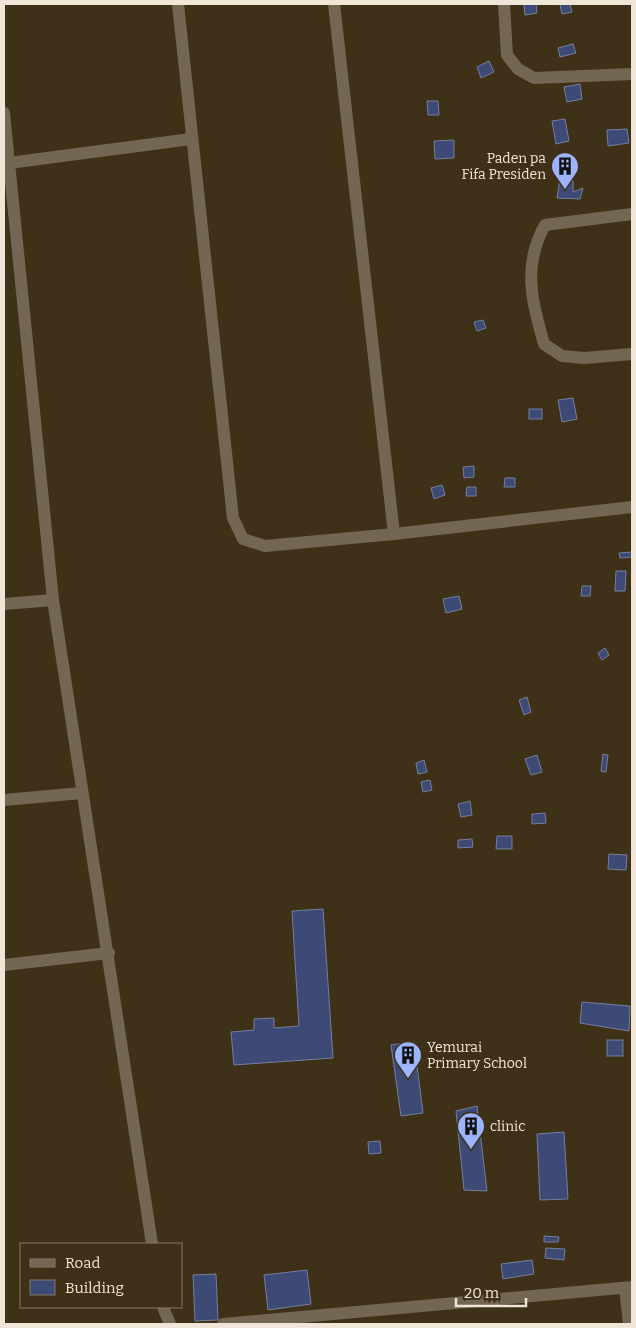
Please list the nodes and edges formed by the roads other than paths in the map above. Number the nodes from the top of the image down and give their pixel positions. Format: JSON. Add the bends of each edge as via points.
{"nodes":[{"id":1,"x":178,"y":4,"type":"edge"},
{"id":2,"x":334,"y":4,"type":"edge"},
{"id":3,"x":504,"y":4,"type":"edge"},
{"id":4,"x":632,"y":74,"type":"edge"},
{"id":5,"x":4,"y":113,"type":"edge"},
{"id":6,"x":191,"y":138,"type":"junction"},
{"id":7,"x":9,"y":163,"type":"junction"},
{"id":8,"x":632,"y":214,"type":"edge"},
{"id":9,"x":632,"y":354,"type":"edge"},
{"id":10,"x":632,"y":506,"type":"edge"},
{"id":11,"x":394,"y":534,"type":"junction"},
{"id":12,"x":53,"y":600,"type":"junction"},
{"id":13,"x":4,"y":604,"type":"edge"},
{"id":14,"x":82,"y":793,"type":"junction"},
{"id":15,"x":4,"y":800,"type":"edge"},
{"id":16,"x":109,"y":953,"type":"junction"},
{"id":17,"x":4,"y":965,"type":"edge"},
{"id":18,"x":152,"y":1243,"type":"edge"},
{"id":19,"x":629,"y":1288,"type":"edge"},
{"id":20,"x":163,"y":1308,"type":"edge"},
{"id":21,"x":170,"y":1324,"type":"edge"},
{"id":22,"x":223,"y":1324,"type":"edge"},
{"id":23,"x":629,"y":1324,"type":"edge"}],
"edges":[{"from":1,"to":6,"type":"street"},
{"from":2,"to":11,"type":"street"},
{"from":3,"to":4,"type":"street","via":[[507,55],[518,69],[534,78]]},
{"from":5,"to":7,"type":"street"},
{"from":6,"to":7,"type":"street"},
{"from":6,"to":11,"type":"street","via":[[233,518],[243,539],[265,546]]},
{"from":7,"to":12,"type":"street"},
{"from":8,"to":9,"type":"street","via":[[545,225],[535,243],[530,264],[534,308],[544,344],[562,356],[584,358]]},
{"from":10,"to":11,"type":"street"},
{"from":12,"to":13,"type":"street"},
{"from":12,"to":14,"type":"street"},
{"from":14,"to":15,"type":"street"},
{"from":14,"to":16,"type":"street"},
{"from":16,"to":17,"type":"street"},
{"from":16,"to":18,"type":"street"},
{"from":19,"to":22,"type":"street"},
{"from":19,"to":23,"type":"street"},
{"from":20,"to":21,"type":"street"}]}
